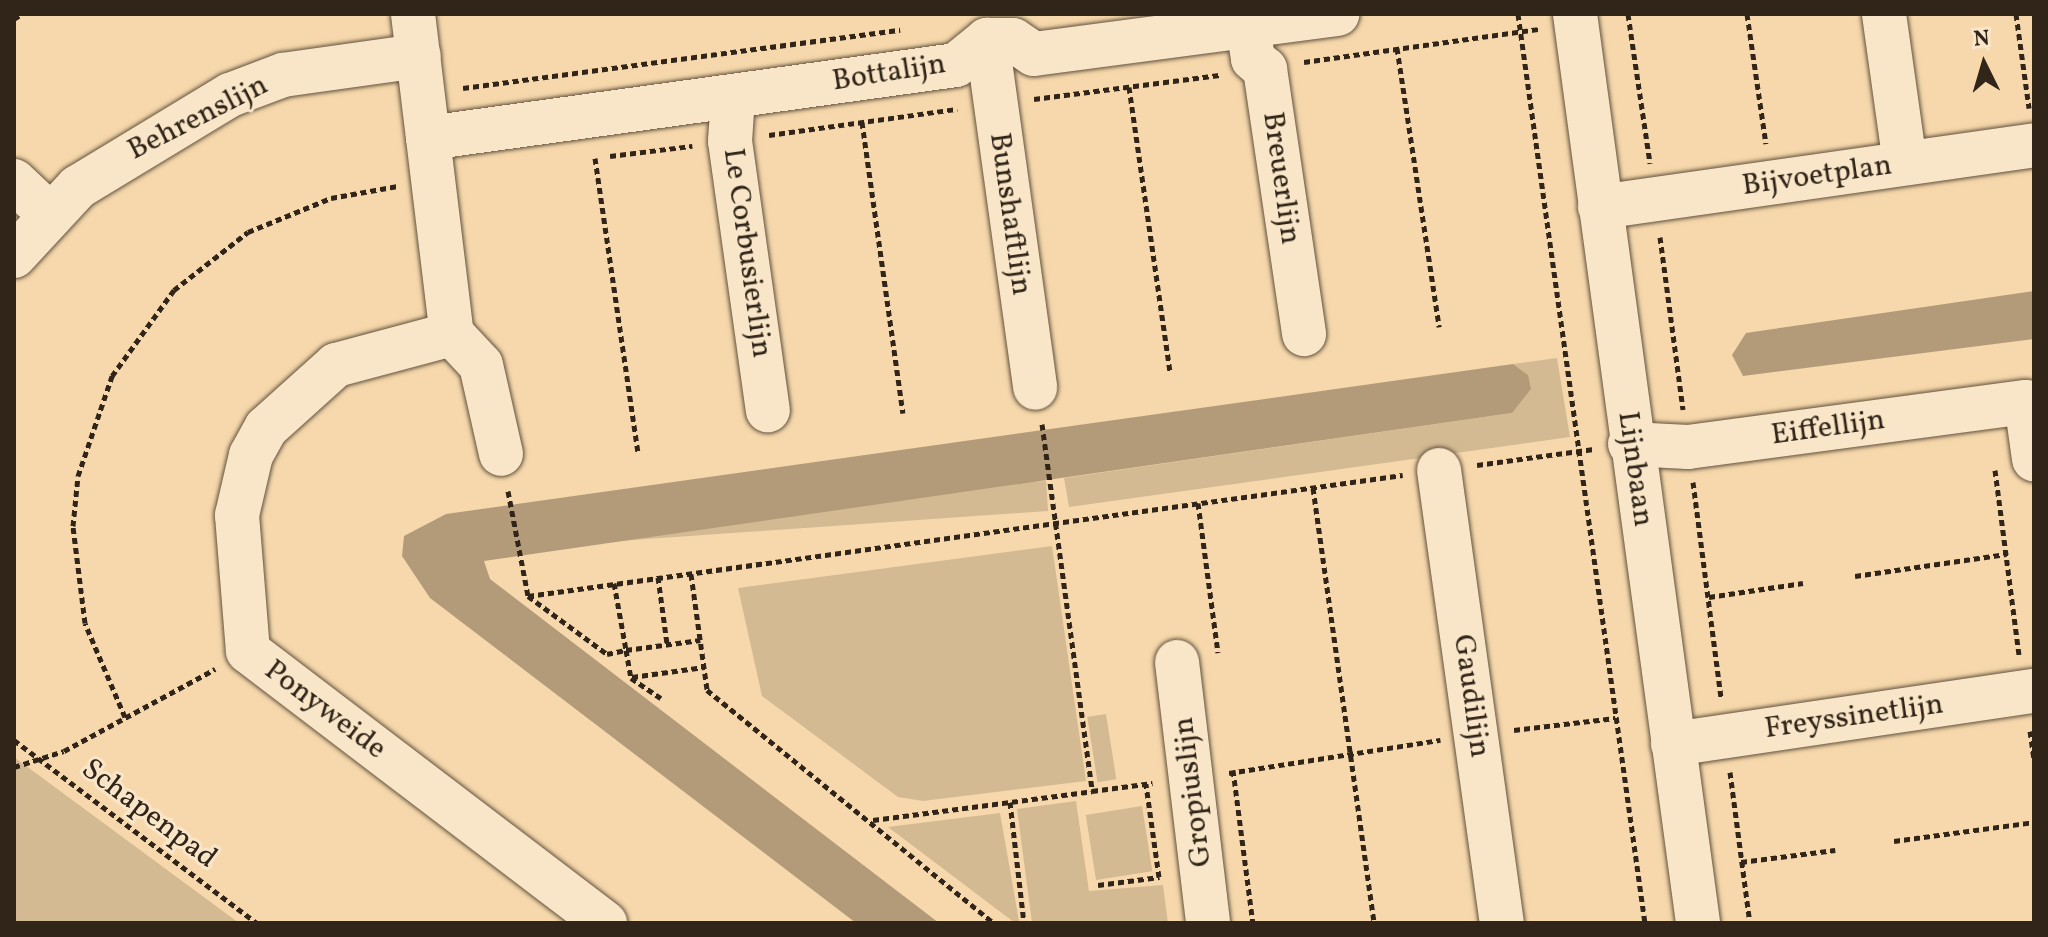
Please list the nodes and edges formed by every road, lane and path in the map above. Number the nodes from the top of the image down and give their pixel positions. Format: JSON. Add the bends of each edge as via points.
{"nodes":[{"id":1,"x":22,"y":14,"type":"edge"},
{"id":2,"x":413,"y":14,"type":"edge"},
{"id":3,"x":1337,"y":14,"type":"edge"},
{"id":4,"x":1518,"y":14,"type":"edge"},
{"id":5,"x":1575,"y":14,"type":"edge"},
{"id":6,"x":1747,"y":14,"type":"edge"},
{"id":7,"x":1884,"y":14,"type":"edge"},
{"id":8,"x":2016,"y":14,"type":"edge"},
{"id":9,"x":14,"y":19,"type":"edge"},
{"id":10,"x":1248,"y":27,"type":"junction"},
{"id":11,"x":906,"y":29,"type":"dead end"},
{"id":12,"x":987,"y":40,"type":"junction"},
{"id":13,"x":1397,"y":48,"type":"dead end"},
{"id":14,"x":419,"y":56,"type":"junction"},
{"id":15,"x":849,"y":80,"type":"junction"},
{"id":16,"x":1129,"y":87,"type":"dead end"},
{"id":17,"x":463,"y":88,"type":"dead end"},
{"id":18,"x":733,"y":97,"type":"junction"},
{"id":19,"x":2032,"y":130,"type":"edge"},
{"id":20,"x":428,"y":138,"type":"junction"},
{"id":21,"x":595,"y":158,"type":"dead end"},
{"id":22,"x":1905,"y":163,"type":"junction"},
{"id":23,"x":14,"y":181,"type":"edge"},
{"id":24,"x":1771,"y":182,"type":"junction"},
{"id":25,"x":432,"y":183,"type":"junction"},
{"id":26,"x":1600,"y":207,"type":"junction"},
{"id":27,"x":49,"y":214,"type":"junction"},
{"id":28,"x":14,"y":256,"type":"edge"},
{"id":29,"x":1439,"y":327,"type":"dead end"},
{"id":30,"x":452,"y":334,"type":"junction"},
{"id":31,"x":1304,"y":334,"type":"dead end"},
{"id":32,"x":1170,"y":373,"type":"dead end"},
{"id":33,"x":1038,"y":403,"type":"joint"},
{"id":34,"x":2006,"y":405,"type":"junction"},
{"id":35,"x":768,"y":410,"type":"dead end"},
{"id":36,"x":903,"y":413,"type":"dead end"},
{"id":37,"x":1630,"y":444,"type":"junction"},
{"id":38,"x":1580,"y":450,"type":"junction"},
{"id":39,"x":638,"y":453,"type":"dead end"},
{"id":40,"x":501,"y":454,"type":"joint"},
{"id":41,"x":2034,"y":459,"type":"edge"},
{"id":42,"x":1439,"y":470,"type":"junction"},
{"id":43,"x":1313,"y":488,"type":"junction"},
{"id":44,"x":1056,"y":523,"type":"junction"},
{"id":45,"x":691,"y":573,"type":"junction"},
{"id":46,"x":1855,"y":576,"type":"dead end"},
{"id":47,"x":658,"y":577,"type":"junction"},
{"id":48,"x":614,"y":583,"type":"junction"},
{"id":49,"x":1803,"y":583,"type":"dead end"},
{"id":50,"x":528,"y":596,"type":"junction"},
{"id":51,"x":1709,"y":597,"type":"dead end"},
{"id":52,"x":700,"y":640,"type":"junction"},
{"id":53,"x":667,"y":644,"type":"junction"},
{"id":54,"x":626,"y":650,"type":"junction"},
{"id":55,"x":248,"y":651,"type":"junction"},
{"id":56,"x":1177,"y":662,"type":"dead end"},
{"id":57,"x":704,"y":667,"type":"junction"},
{"id":58,"x":631,"y":678,"type":"junction"},
{"id":59,"x":2034,"y":691,"type":"edge"},
{"id":60,"x":661,"y":698,"type":"dead end"},
{"id":61,"x":125,"y":717,"type":"junction"},
{"id":62,"x":1615,"y":718,"type":"junction"},
{"id":63,"x":1477,"y":734,"type":"junction"},
{"id":64,"x":14,"y":740,"type":"edge"},
{"id":65,"x":1673,"y":744,"type":"junction"},
{"id":66,"x":1350,"y":752,"type":"junction"},
{"id":67,"x":41,"y":759,"type":"junction"},
{"id":68,"x":14,"y":767,"type":"edge"},
{"id":69,"x":1192,"y":778,"type":"junction"},
{"id":70,"x":1146,"y":784,"type":"junction"},
{"id":71,"x":1092,"y":791,"type":"junction"},
{"id":72,"x":1010,"y":802,"type":"junction"},
{"id":73,"x":872,"y":820,"type":"junction"},
{"id":74,"x":2034,"y":822,"type":"edge"},
{"id":75,"x":1894,"y":841,"type":"dead end"},
{"id":76,"x":1835,"y":850,"type":"dead end"},
{"id":77,"x":1741,"y":862,"type":"dead end"},
{"id":78,"x":1098,"y":885,"type":"dead end"},
{"id":79,"x":257,"y":923,"type":"edge"},
{"id":80,"x":605,"y":923,"type":"edge"},
{"id":81,"x":994,"y":923,"type":"edge"},
{"id":82,"x":1024,"y":923,"type":"edge"},
{"id":83,"x":1208,"y":923,"type":"edge"},
{"id":84,"x":1374,"y":923,"type":"edge"},
{"id":85,"x":1502,"y":923,"type":"edge"},
{"id":86,"x":1645,"y":923,"type":"edge"},
{"id":87,"x":1698,"y":923,"type":"edge"}],
"edges":[{"from":1,"to":9,"type":"path"},
{"from":2,"to":14,"type":"street"},
{"from":3,"to":10,"type":"street"},
{"from":4,"to":38,"type":"path"},
{"from":5,"to":26,"type":"street","name":"Lijnbaan"},
{"from":6,"to":24,"type":"path"},
{"from":7,"to":22,"type":"street"},
{"from":8,"to":19,"type":"path"},
{"from":10,"to":12,"type":"street","via":[[1034,54],[1013,40]]},
{"from":10,"to":31,"type":"street","name":"Breuerlijn","via":[[1253,59],[1265,69]]},
{"from":11,"to":17,"type":"path"},
{"from":12,"to":15,"type":"street","name":"Bottalijn","via":[[956,65]]},
{"from":12,"to":33,"type":"street","name":"Bunshaftlijn"},
{"from":13,"to":29,"type":"path"},
{"from":14,"to":20,"type":"street"},
{"from":14,"to":27,"type":"street","name":"Behrenslijn","via":[[283,75],[230,95],[124,153]]},
{"from":15,"to":18,"type":"street","name":"Bottalijn"},
{"from":15,"to":36,"type":"path","via":[[863,122]]},
{"from":16,"to":32,"type":"path"},
{"from":18,"to":20,"type":"street","name":"Bottalijn"},
{"from":18,"to":35,"type":"street","name":"Le Corbusierlijn","via":[[730,141]]},
{"from":19,"to":22,"type":"street","name":"Bijvoetplan"},
{"from":20,"to":25,"type":"street"},
{"from":21,"to":39,"type":"path"},
{"from":22,"to":24,"type":"street","name":"Bijvoetplan"},
{"from":23,"to":27,"type":"street"},
{"from":24,"to":26,"type":"street","name":"Bijvoetplan"},
{"from":25,"to":30,"type":"street"},
{"from":25,"to":61,"type":"path","via":[[331,198],[248,232],[174,290],[112,376],[78,476],[73,526],[85,623]]},
{"from":26,"to":37,"type":"street","name":"Lijnbaan"},
{"from":27,"to":28,"type":"street","name":"Behrenslijn"},
{"from":30,"to":40,"type":"street","via":[[481,365]]},
{"from":30,"to":55,"type":"street","name":"Ponyweide","via":[[336,365],[266,428],[251,455],[237,515]]},
{"from":33,"to":44,"type":"path"},
{"from":34,"to":37,"type":"street","name":"Eiffellijn","via":[[1688,447]]},
{"from":34,"to":41,"type":"street"},
{"from":34,"to":46,"type":"path","via":[[2006,554]]},
{"from":37,"to":38,"type":"path"},
{"from":37,"to":65,"type":"street","name":"Lijnbaan"},
{"from":38,"to":42,"type":"path"},
{"from":38,"to":62,"type":"path"},
{"from":40,"to":50,"type":"path"},
{"from":42,"to":43,"type":"path"},
{"from":42,"to":63,"type":"street","name":"Gaudilijn"},
{"from":43,"to":44,"type":"path"},
{"from":43,"to":66,"type":"path"},
{"from":44,"to":45,"type":"path"},
{"from":44,"to":71,"type":"path"},
{"from":45,"to":47,"type":"path"},
{"from":45,"to":52,"type":"path"},
{"from":47,"to":48,"type":"path"},
{"from":47,"to":53,"type":"path"},
{"from":48,"to":50,"type":"path"},
{"from":48,"to":54,"type":"path"},
{"from":49,"to":51,"type":"path"},
{"from":50,"to":54,"type":"path","via":[[607,654]]},
{"from":52,"to":53,"type":"path"},
{"from":52,"to":57,"type":"path"},
{"from":53,"to":54,"type":"path"},
{"from":54,"to":58,"type":"path"},
{"from":55,"to":61,"type":"path"},
{"from":55,"to":80,"type":"street","name":"Ponyweide"},
{"from":56,"to":69,"type":"street","name":"Gropiuslijn"},
{"from":57,"to":58,"type":"path"},
{"from":57,"to":73,"type":"path","via":[[707,690]]},
{"from":58,"to":60,"type":"path"},
{"from":59,"to":65,"type":"street","name":"Freyssinetlijn"},
{"from":61,"to":67,"type":"path"},
{"from":62,"to":63,"type":"path"},
{"from":62,"to":86,"type":"path"},
{"from":63,"to":66,"type":"path"},
{"from":63,"to":85,"type":"street","name":"Gaudilijn"},
{"from":64,"to":67,"type":"path","name":"Schapenpad"},
{"from":65,"to":87,"type":"street","name":"Lijnbaan"},
{"from":66,"to":69,"type":"path"},
{"from":66,"to":84,"type":"path"},
{"from":67,"to":68,"type":"path"},
{"from":67,"to":79,"type":"path","name":"Schapenpad"},
{"from":69,"to":70,"type":"path"},
{"from":69,"to":83,"type":"street","name":"Gropiuslijn"},
{"from":70,"to":71,"type":"path"},
{"from":70,"to":78,"type":"path","via":[[1159,877]]},
{"from":71,"to":72,"type":"path"},
{"from":72,"to":73,"type":"path"},
{"from":72,"to":82,"type":"path"},
{"from":73,"to":81,"type":"path"},
{"from":74,"to":75,"type":"path"},
{"from":76,"to":77,"type":"path"}]}
